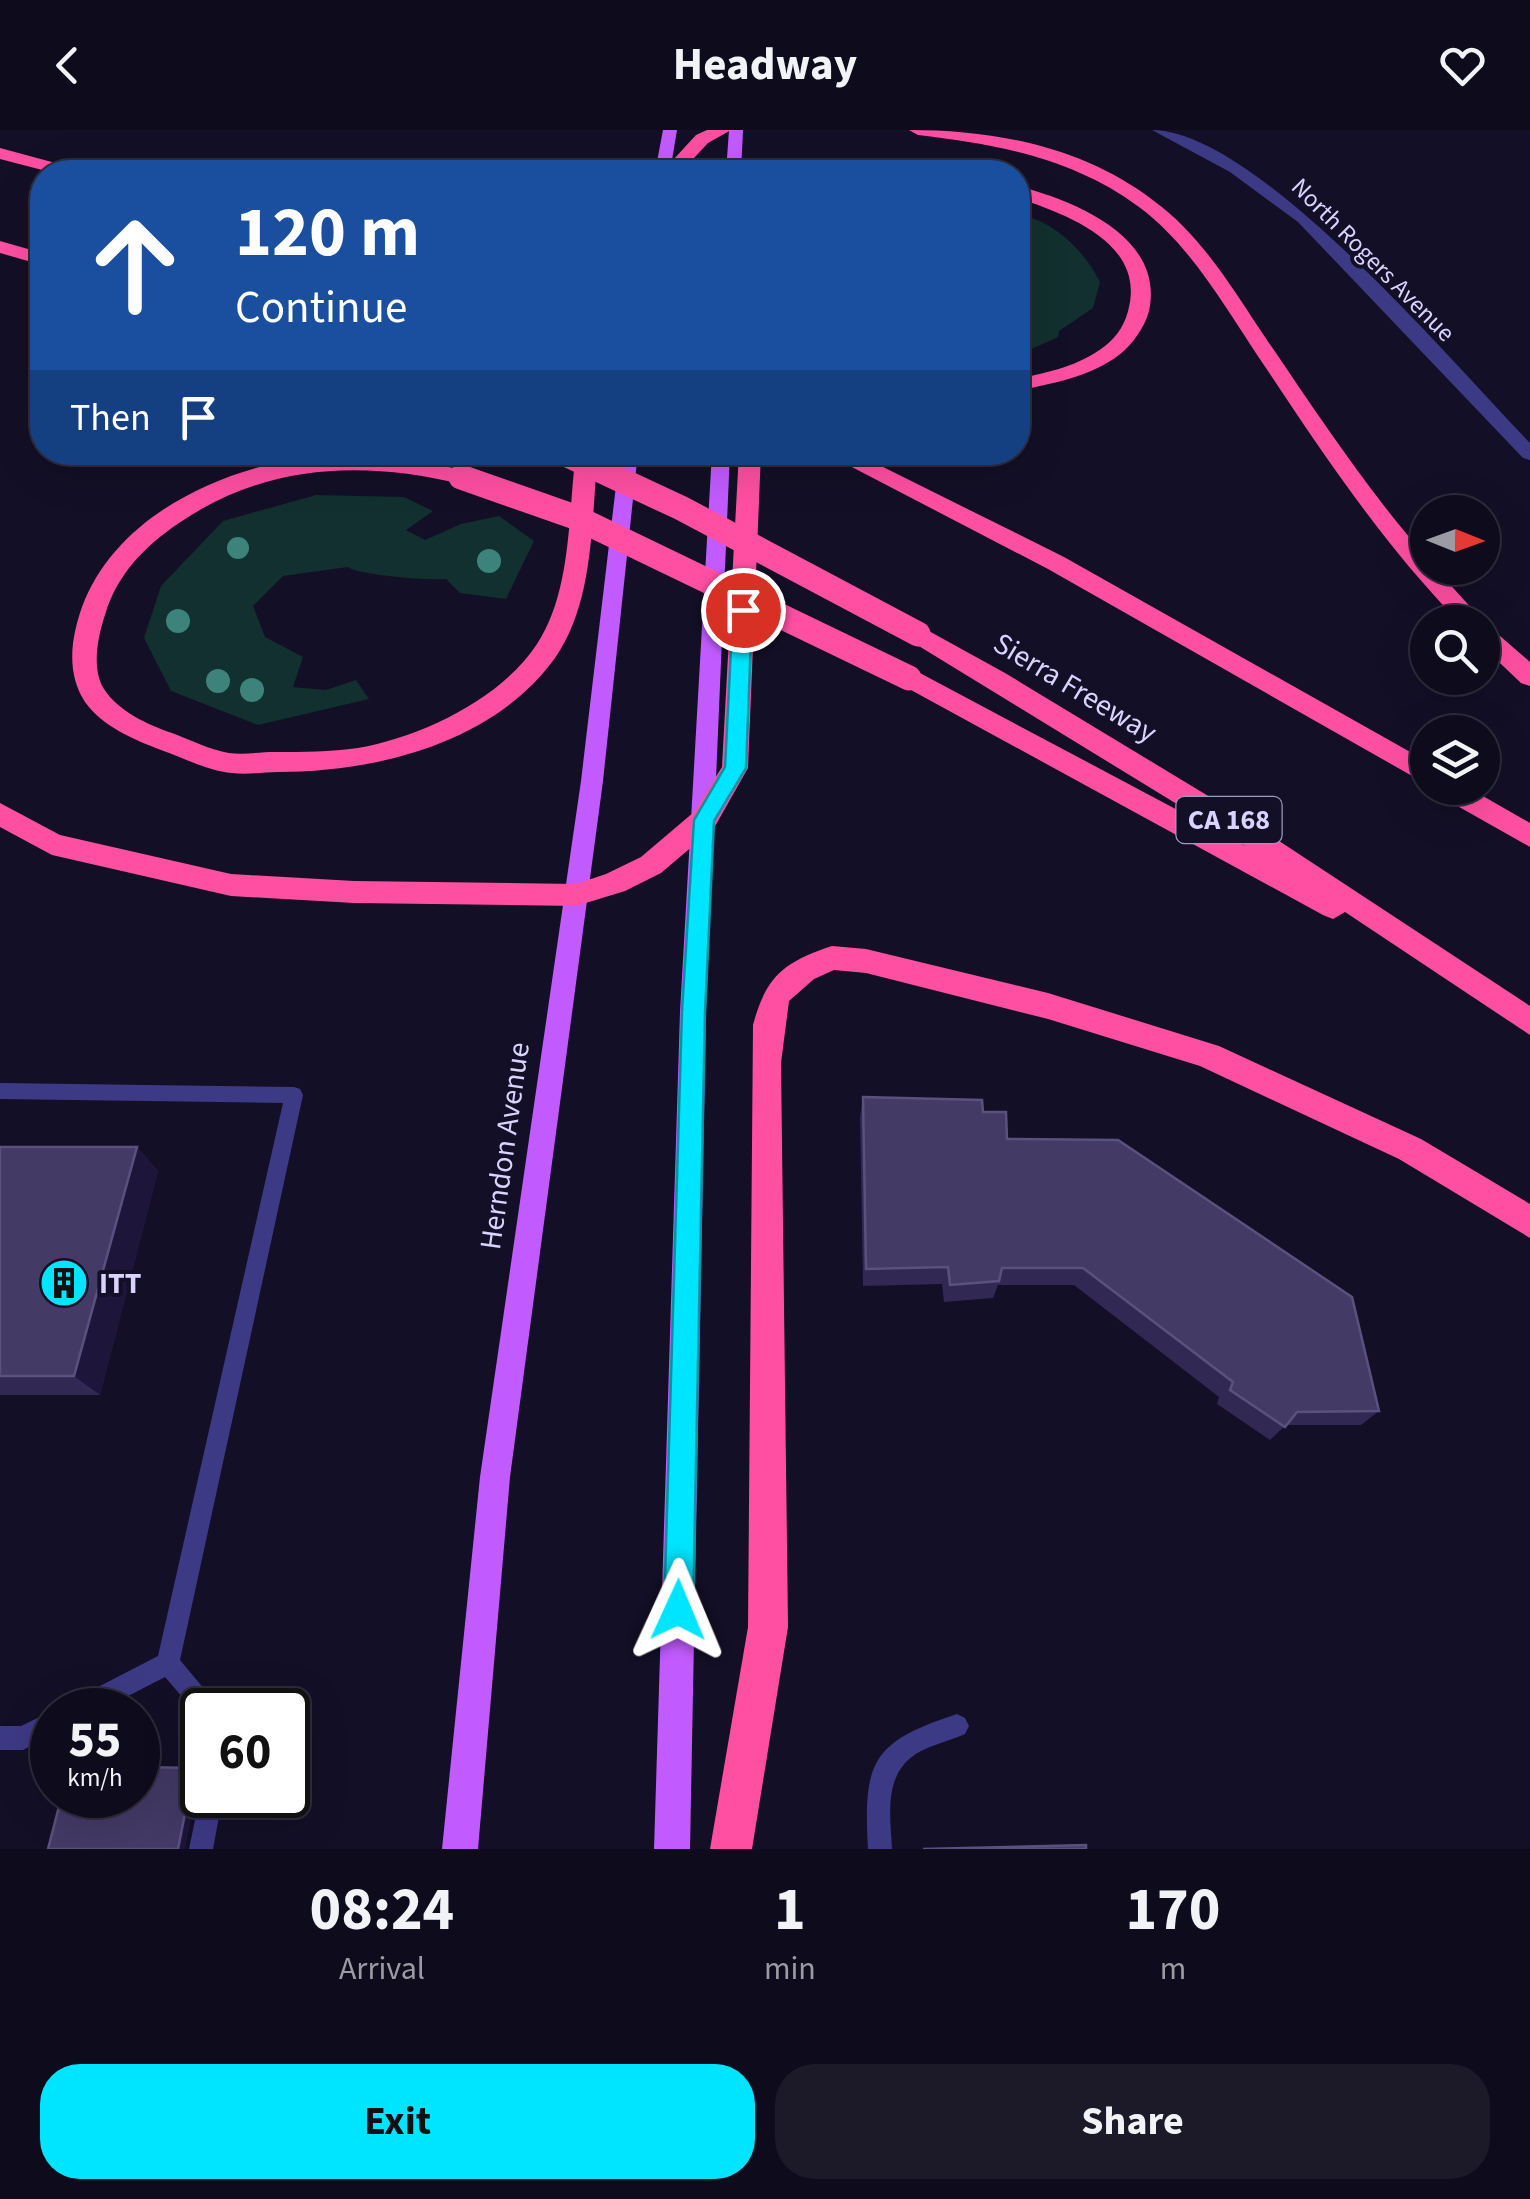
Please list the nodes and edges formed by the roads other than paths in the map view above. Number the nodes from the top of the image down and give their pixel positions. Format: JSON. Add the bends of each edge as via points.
{"nodes":[{"id":1,"x":670,"y":130,"type":"edge"},
{"id":2,"x":722,"y":130,"type":"edge"},
{"id":3,"x":736,"y":130,"type":"edge"},
{"id":4,"x":918,"y":130,"type":"edge"},
{"id":5,"x":1159,"y":130,"type":"edge"},
{"id":6,"x":0,"y":153,"type":"edge"},
{"id":7,"x":668,"y":160,"type":"edge"},
{"id":8,"x":680,"y":160,"type":"edge"},
{"id":9,"x":735,"y":160,"type":"edge"},
{"id":10,"x":30,"y":161,"type":"edge"},
{"id":11,"x":1030,"y":196,"type":"edge"},
{"id":12,"x":0,"y":246,"type":"edge"},
{"id":13,"x":30,"y":255,"type":"edge"},
{"id":14,"x":1030,"y":382,"type":"edge"},
{"id":15,"x":1530,"y":454,"type":"edge"},
{"id":16,"x":305,"y":465,"type":"edge"},
{"id":17,"x":405,"y":465,"type":"edge"},
{"id":18,"x":585,"y":465,"type":"edge"},
{"id":19,"x":589,"y":465,"type":"edge"},
{"id":20,"x":627,"y":465,"type":"edge"},
{"id":21,"x":720,"y":465,"type":"edge"},
{"id":22,"x":749,"y":465,"type":"edge"},
{"id":23,"x":860,"y":465,"type":"edge"},
{"id":24,"x":578,"y":518,"type":"edge"},
{"id":25,"x":578,"y":518,"type":"edge"},
{"id":26,"x":578,"y":518,"type":"edge"},
{"id":27,"x":578,"y":518,"type":"edge"},
{"id":28,"x":1455,"y":605,"type":"edge"},
{"id":29,"x":1500,"y":648,"type":"edge"},
{"id":30,"x":1530,"y":677,"type":"edge"},
{"id":31,"x":1410,"y":765,"type":"edge"},
{"id":32,"x":1477,"y":805,"type":"edge"},
{"id":33,"x":0,"y":814,"type":"edge"},
{"id":34,"x":704,"y":820,"type":"junction"},
{"id":35,"x":1530,"y":836,"type":"edge"},
{"id":36,"x":576,"y":895,"type":"junction"},
{"id":37,"x":1480,"y":987,"type":"junction"},
{"id":38,"x":1530,"y":1022,"type":"edge"},
{"id":39,"x":0,"y":1091,"type":"edge"},
{"id":40,"x":1530,"y":1222,"type":"edge"},
{"id":41,"x":168,"y":1664,"type":"junction"},
{"id":42,"x":121,"y":1688,"type":"edge"},
{"id":43,"x":192,"y":1688,"type":"edge"},
{"id":44,"x":957,"y":1726,"type":"dead end"},
{"id":45,"x":30,"y":1734,"type":"edge"},
{"id":46,"x":0,"y":1738,"type":"edge"},
{"id":47,"x":207,"y":1818,"type":"edge"},
{"id":48,"x":201,"y":1849,"type":"edge"},
{"id":49,"x":460,"y":1849,"type":"edge"},
{"id":50,"x":672,"y":1849,"type":"edge"},
{"id":51,"x":731,"y":1849,"type":"edge"},
{"id":52,"x":880,"y":1849,"type":"edge"}],
"edges":[{"from":1,"to":7,"type":"main road"},
{"from":2,"to":8,"type":"highway"},
{"from":3,"to":9,"type":"main road"},
{"from":4,"to":28,"type":"highway","via":[[1052,154],[1148,204],[1193,247],[1356,488],[1422,574]]},
{"from":5,"to":15,"type":"street","name":"North Rogers Avenue","via":[[1252,178],[1304,219]]},
{"from":6,"to":10,"type":"highway"},
{"from":11,"to":14,"type":"highway","via":[[1110,234],[1144,284],[1139,316],[1118,346],[1078,369]]},
{"from":12,"to":13,"type":"highway"},
{"from":16,"to":25,"type":"highway","bridge":true,"via":[[231,483],[186,504],[108,573],[86,646],[88,684],[110,711],[147,735],[230,763],[338,761],[404,746],[473,714],[524,678],[547,650],[566,608]]},
{"from":17,"to":26,"type":"highway","bridge":true},
{"from":18,"to":24,"type":"highway","bridge":true},
{"from":19,"to":37,"type":"highway","name":"Sierra Freeway","number":"CA 168","bridge":true,"via":[[1064,717],[1319,876]]},
{"from":20,"to":36,"type":"main road","name":"Herndon Avenue"},
{"from":21,"to":34,"type":"main road"},
{"from":22,"to":34,"type":"highway","via":[[736,768]]},
{"from":23,"to":31,"type":"highway","via":[[1056,563]]},
{"from":27,"to":37,"type":"highway","bridge":true,"via":[[909,678]]},
{"from":29,"to":30,"type":"highway"},
{"from":32,"to":35,"type":"highway"},
{"from":33,"to":36,"type":"highway","via":[[52,844],[230,885]]},
{"from":34,"to":36,"type":"highway","via":[[651,865]]},
{"from":34,"to":50,"type":"main road"},
{"from":36,"to":49,"type":"main road","name":"Herndon Avenue","via":[[496,1477]]},
{"from":37,"to":38,"type":"highway","name":"Sierra Freeway","number":"CA 168"},
{"from":39,"to":41,"type":"lane","via":[[294,1095]]},
{"from":40,"to":51,"type":"highway","via":[[1410,1149],[1208,1055],[866,961],[832,958],[803,970],[776,995],[768,1025],[768,1628]]},
{"from":41,"to":42,"type":"lane"},
{"from":41,"to":43,"type":"lane"},
{"from":44,"to":52,"type":"lane","via":[[916,1737],[886,1762],[876,1792]]},
{"from":45,"to":46,"type":"lane"},
{"from":47,"to":48,"type":"lane"}]}
